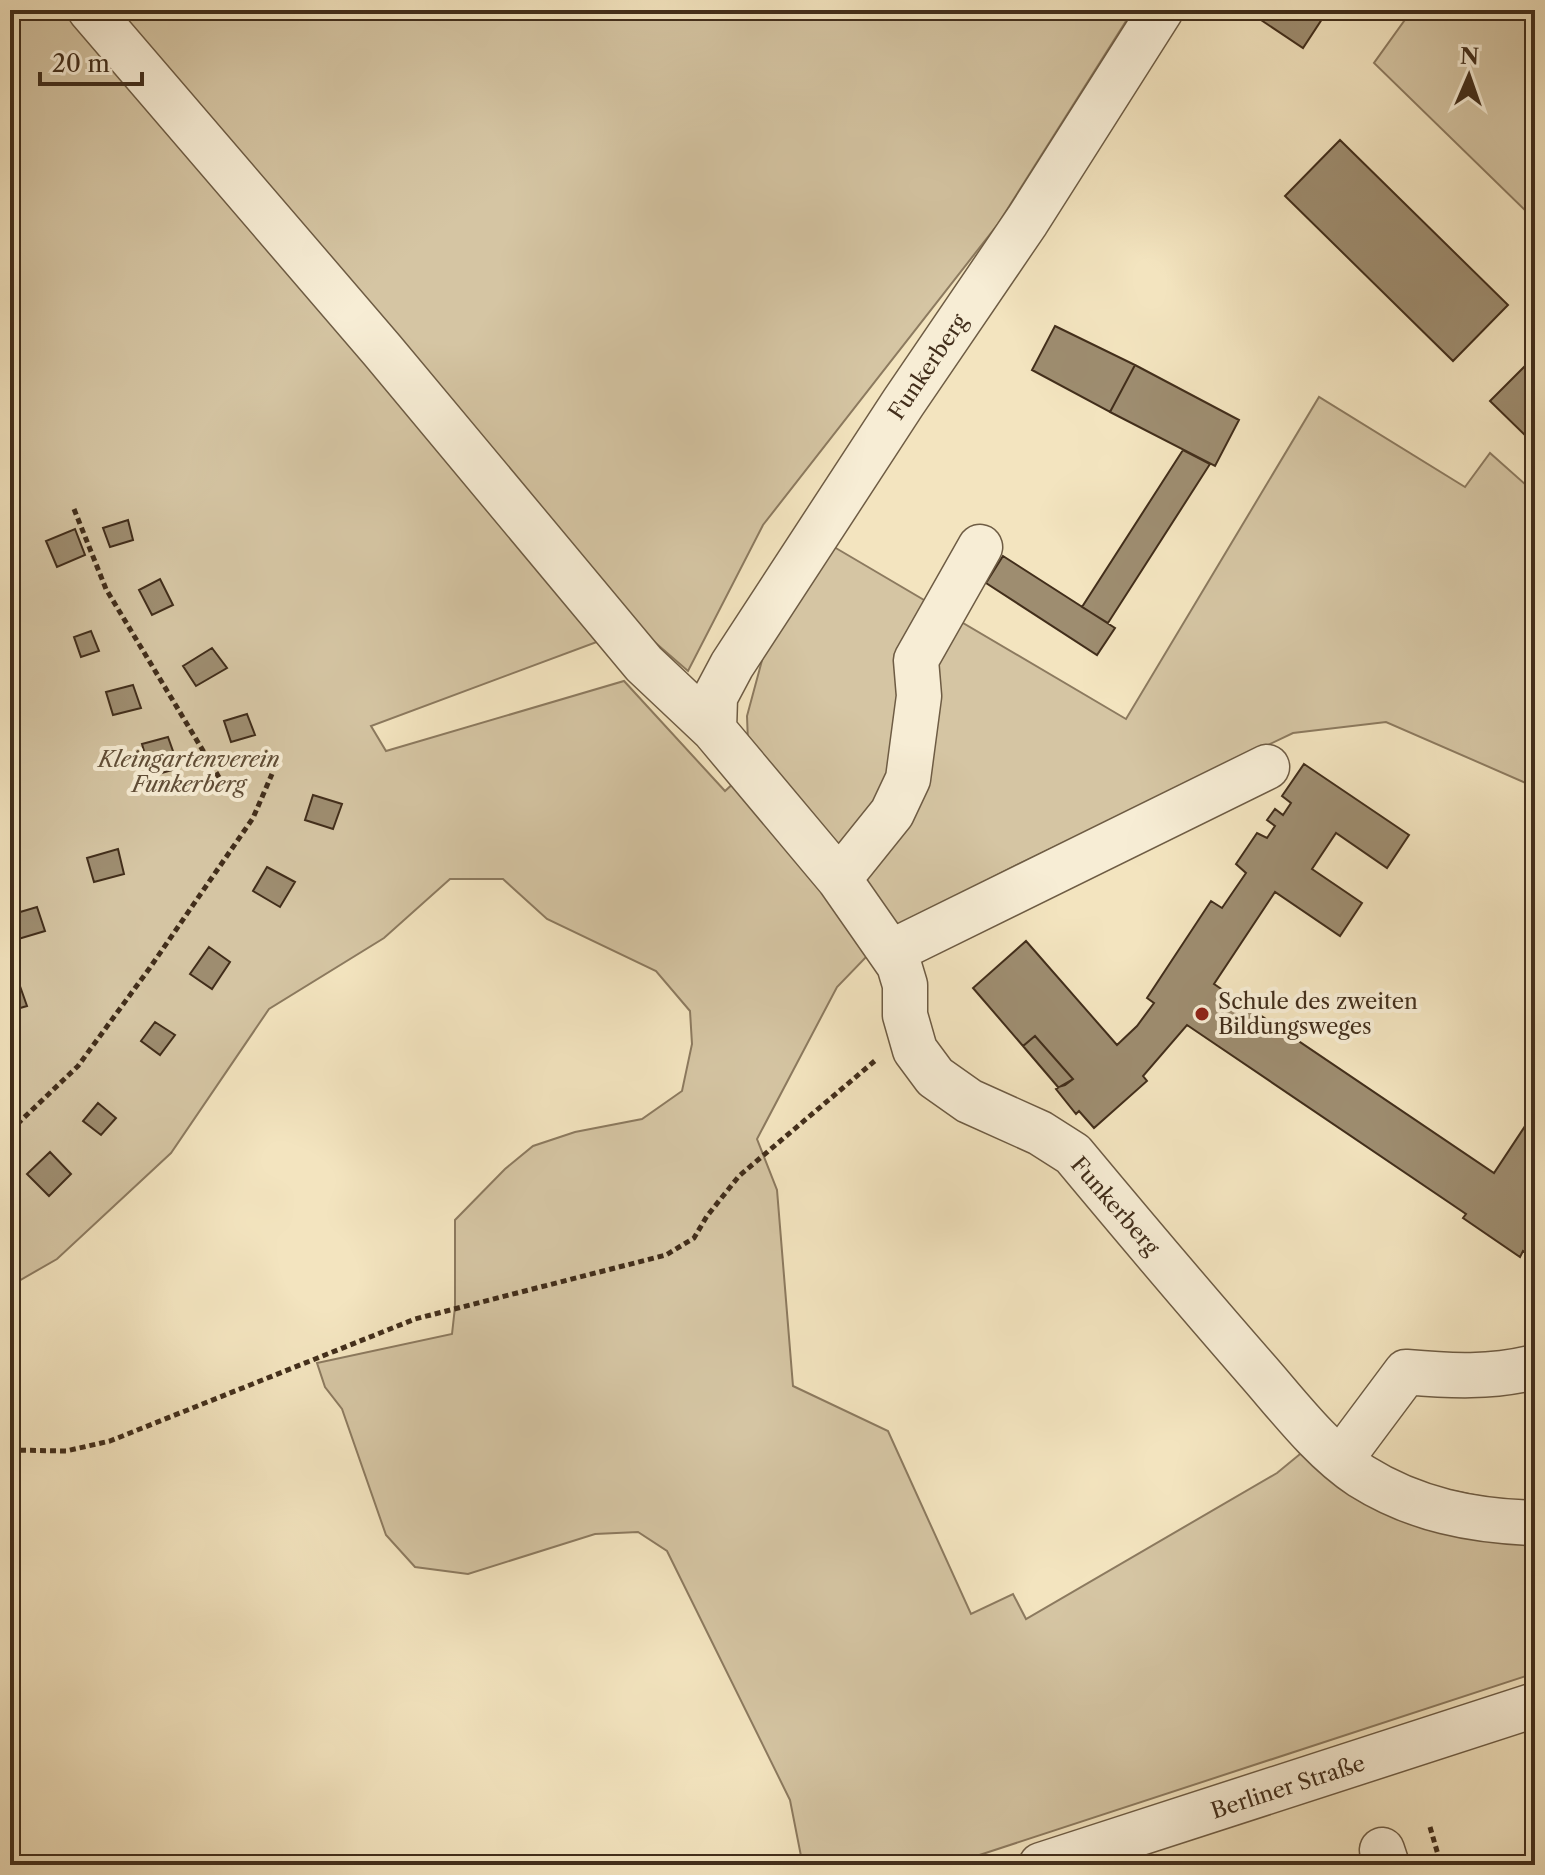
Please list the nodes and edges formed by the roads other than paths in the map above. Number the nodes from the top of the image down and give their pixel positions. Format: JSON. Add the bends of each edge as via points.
{"nodes":[{"id":1,"x":90,"y":10,"type":"edge"},
{"id":2,"x":1161,"y":10,"type":"edge"},
{"id":3,"x":980,"y":547,"type":"dead end"},
{"id":4,"x":714,"y":730,"type":"junction"},
{"id":5,"x":1267,"y":767,"type":"dead end"},
{"id":6,"x":839,"y":879,"type":"junction"},
{"id":7,"x":891,"y":952,"type":"junction"},
{"id":8,"x":1535,"y":1367,"type":"edge"},
{"id":9,"x":1341,"y":1459,"type":"junction"},
{"id":10,"x":1535,"y":1523,"type":"edge"},
{"id":11,"x":1535,"y":1705,"type":"edge"},
{"id":12,"x":1041,"y":1865,"type":"edge"}],
"edges":[{"from":1,"to":4,"type":"street","name":"Funkerberg","via":[[644,664]]},
{"from":2,"to":4,"type":"street","name":"Funkerberg","via":[[732,665],[715,697]]},
{"from":3,"to":6,"type":"street","via":[[916,660],[919,696],[908,779],[892,813]]},
{"from":4,"to":6,"type":"street","name":"Funkerberg"},
{"from":5,"to":7,"type":"street"},
{"from":6,"to":7,"type":"street","name":"Funkerberg"},
{"from":7,"to":9,"type":"street","name":"Funkerberg","via":[[905,985],[905,1015],[915,1050],[935,1077],[969,1101],[1073,1154],[1304,1424]]},
{"from":8,"to":9,"type":"street","via":[[1499,1375],[1406,1372]]},
{"from":9,"to":10,"type":"street","name":"Funkerberg","via":[[1360,1476],[1413,1503],[1488,1522]]},
{"from":11,"to":12,"type":"street","name":"Berliner Straße"}]}
